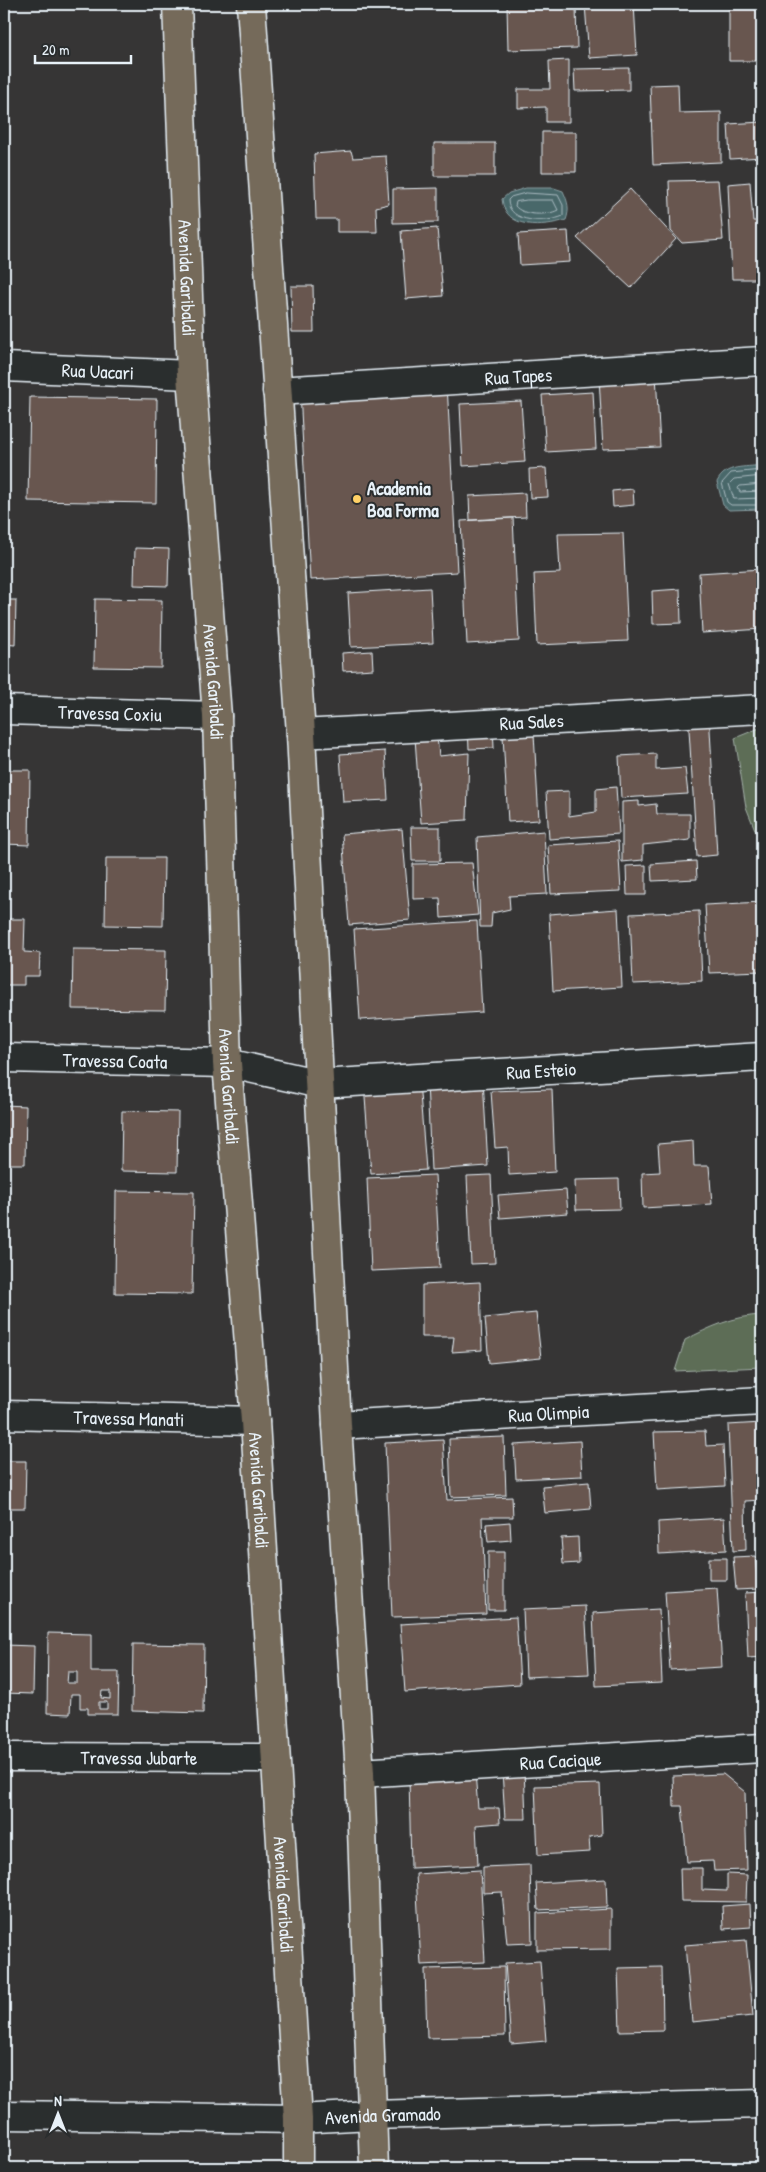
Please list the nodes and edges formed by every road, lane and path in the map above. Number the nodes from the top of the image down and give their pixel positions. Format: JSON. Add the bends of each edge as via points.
{"nodes":[{"id":1,"x":177,"y":4,"type":"edge"},
{"id":2,"x":251,"y":4,"type":"edge"},
{"id":3,"x":762,"y":361,"type":"edge"},
{"id":4,"x":4,"y":367,"type":"edge"},
{"id":5,"x":191,"y":375,"type":"junction"},
{"id":6,"x":277,"y":390,"type":"junction"},
{"id":7,"x":762,"y":709,"type":"edge"},
{"id":8,"x":4,"y":710,"type":"edge"},
{"id":9,"x":217,"y":716,"type":"junction"},
{"id":10,"x":301,"y":734,"type":"junction"},
{"id":11,"x":762,"y":1056,"type":"edge"},
{"id":12,"x":4,"y":1058,"type":"edge"},
{"id":13,"x":227,"y":1063,"type":"junction"},
{"id":14,"x":320,"y":1084,"type":"junction"},
{"id":15,"x":762,"y":1401,"type":"edge"},
{"id":16,"x":4,"y":1415,"type":"edge"},
{"id":17,"x":255,"y":1420,"type":"junction"},
{"id":18,"x":337,"y":1425,"type":"junction"},
{"id":19,"x":762,"y":1748,"type":"edge"},
{"id":20,"x":4,"y":1757,"type":"edge"},
{"id":21,"x":275,"y":1758,"type":"junction"},
{"id":22,"x":360,"y":1774,"type":"junction"},
{"id":23,"x":762,"y":2104,"type":"edge"},
{"id":24,"x":4,"y":2114,"type":"edge"},
{"id":25,"x":371,"y":2115,"type":"junction"},
{"id":26,"x":298,"y":2119,"type":"junction"},
{"id":27,"x":298,"y":2168,"type":"edge"},
{"id":28,"x":374,"y":2168,"type":"edge"}],
"edges":[{"from":1,"to":5,"type":"main road","name":"Avenida Garibaldi"},
{"from":2,"to":6,"type":"main road"},
{"from":3,"to":6,"type":"street","name":"Rua Tapes"},
{"from":4,"to":5,"type":"street","name":"Rua Uacari"},
{"from":5,"to":9,"type":"main road","name":"Avenida Garibaldi"},
{"from":6,"to":10,"type":"main road"},
{"from":7,"to":10,"type":"street","name":"Rua Sales"},
{"from":8,"to":9,"type":"street","name":"Travessa Coxiu"},
{"from":9,"to":13,"type":"main road","name":"Avenida Garibaldi"},
{"from":10,"to":14,"type":"main road"},
{"from":11,"to":14,"type":"street","name":"Rua Esteio"},
{"from":12,"to":13,"type":"street","name":"Travessa Coata"},
{"from":13,"to":14,"type":"street","name":"Rua Esteio"},
{"from":13,"to":17,"type":"main road","name":"Avenida Garibaldi"},
{"from":14,"to":18,"type":"main road"},
{"from":15,"to":18,"type":"street","name":"Rua Olimpia"},
{"from":16,"to":17,"type":"street","name":"Travessa Manati"},
{"from":17,"to":21,"type":"main road","name":"Avenida Garibaldi"},
{"from":18,"to":22,"type":"main road"},
{"from":19,"to":22,"type":"street","name":"Rua Cacique"},
{"from":20,"to":21,"type":"street","name":"Travessa Jubarte"},
{"from":21,"to":26,"type":"main road","name":"Avenida Garibaldi"},
{"from":22,"to":25,"type":"main road"},
{"from":23,"to":25,"type":"street","name":"Avenida Gramado"},
{"from":24,"to":26,"type":"street","name":"Avenida Gramado"},
{"from":25,"to":26,"type":"street","name":"Avenida Gramado"},
{"from":25,"to":28,"type":"main road"},
{"from":26,"to":27,"type":"main road","name":"Avenida Garibaldi"}]}
